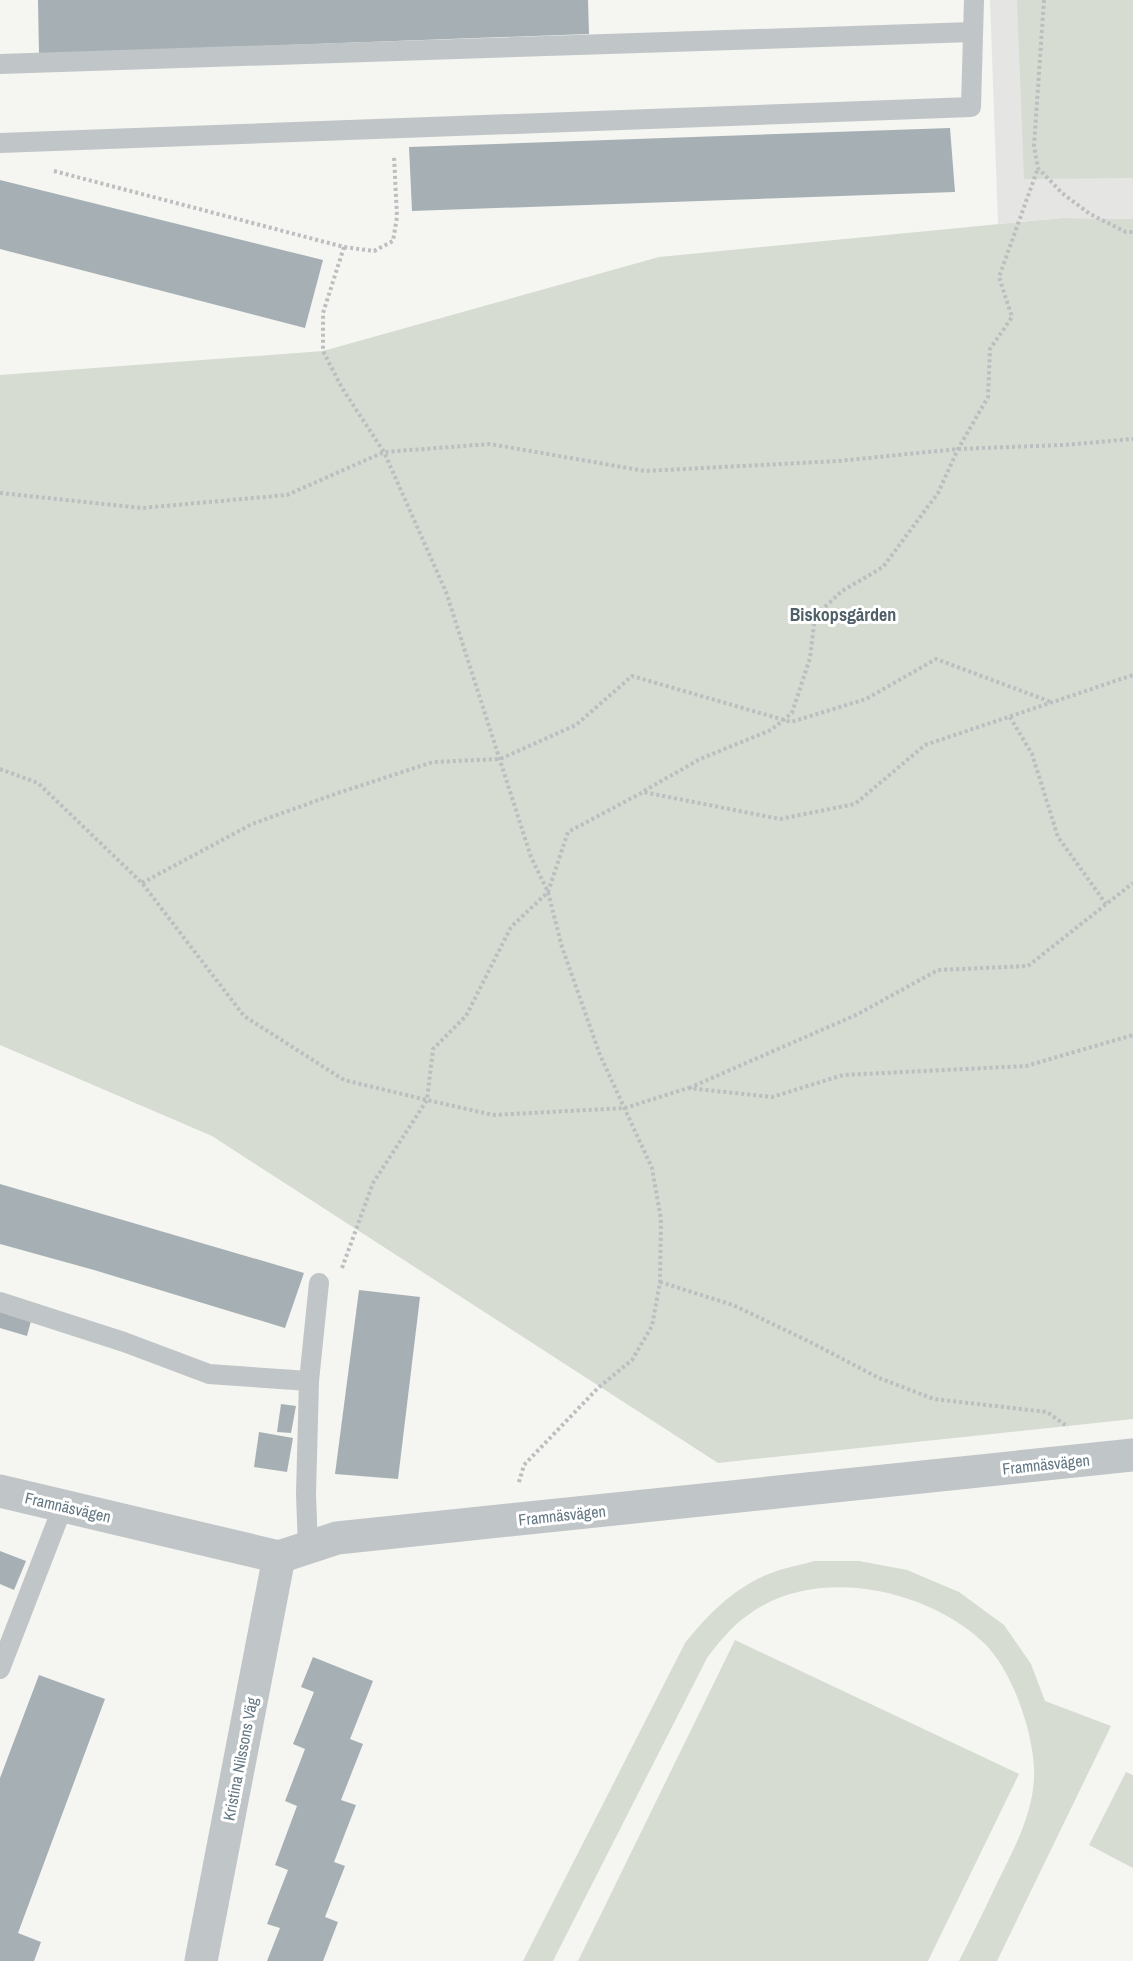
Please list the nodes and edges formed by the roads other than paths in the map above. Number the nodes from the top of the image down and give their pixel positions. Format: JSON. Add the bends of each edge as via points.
{"nodes":[{"id":1,"x":974,"y":0,"type":"edge"},
{"id":2,"x":973,"y":32,"type":"junction"},
{"id":3,"x":0,"y":64,"type":"edge"},
{"id":4,"x":0,"y":143,"type":"edge"},
{"id":5,"x":319,"y":1283,"type":"road end"},
{"id":6,"x":0,"y":1302,"type":"edge"},
{"id":7,"x":309,"y":1382,"type":"junction"},
{"id":8,"x":1121,"y":1456,"type":"edge"},
{"id":9,"x":0,"y":1491,"type":"edge"},
{"id":10,"x":63,"y":1506,"type":"junction"},
{"id":11,"x":293,"y":1552,"type":"junction"},
{"id":12,"x":0,"y":1669,"type":"edge"},
{"id":13,"x":201,"y":1961,"type":"edge"}],
"edges":[{"from":1,"to":2,"type":"lane"},
{"from":2,"to":3,"type":"lane"},
{"from":2,"to":4,"type":"lane","via":[[971,107]]},
{"from":5,"to":7,"type":"lane"},
{"from":6,"to":7,"type":"lane","via":[[209,1374]]},
{"from":7,"to":11,"type":"lane","via":[[306,1494]]},
{"from":8,"to":11,"type":"street","name":"Framnäsvägen","via":[[337,1538]]},
{"from":9,"to":10,"type":"street","name":"Framnäsvägen"},
{"from":10,"to":11,"type":"street","name":"Framnäsvägen"},
{"from":10,"to":12,"type":"lane"},
{"from":11,"to":13,"type":"street","name":"Kristina Nilssons Väg"}]}
